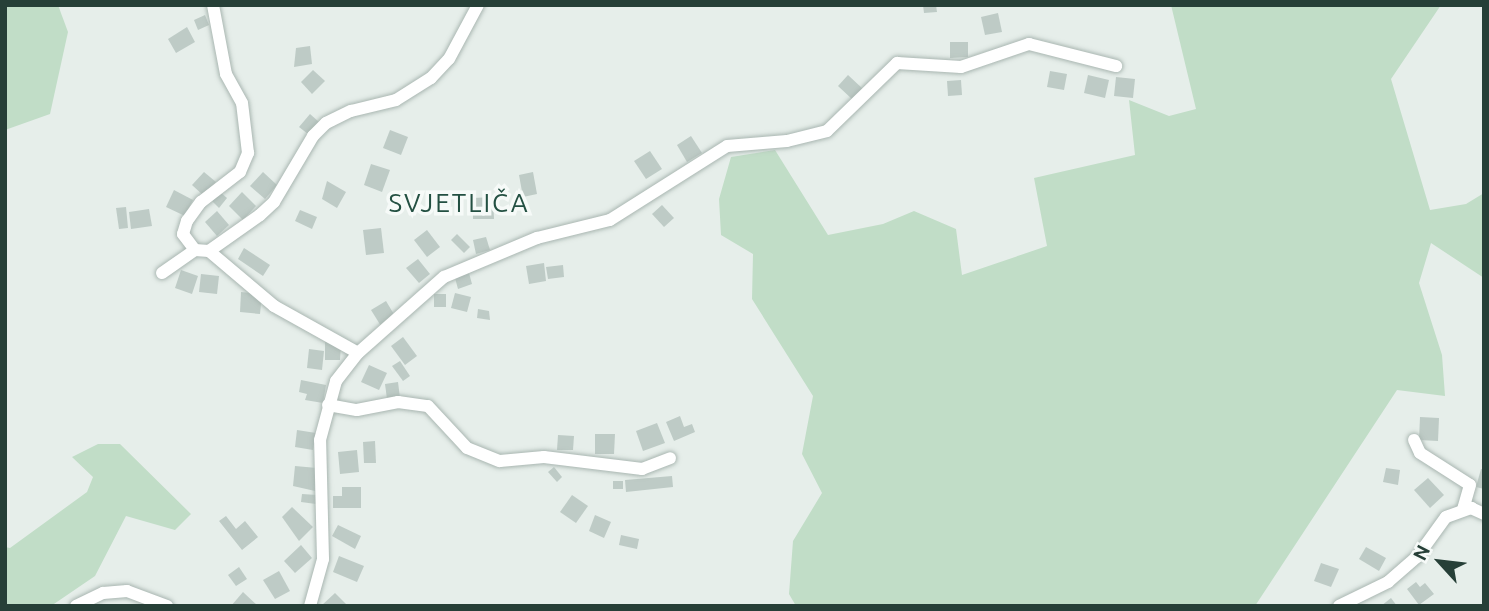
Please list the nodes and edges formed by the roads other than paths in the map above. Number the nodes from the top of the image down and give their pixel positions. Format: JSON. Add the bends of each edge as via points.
{"nodes":[{"id":1,"x":213,"y":5,"type":"edge"},
{"id":2,"x":478,"y":5,"type":"edge"},
{"id":3,"x":1116,"y":66,"type":"dead end"},
{"id":4,"x":195,"y":250,"type":"junction"},
{"id":5,"x":209,"y":251,"type":"junction"},
{"id":6,"x":162,"y":273,"type":"dead end"},
{"id":7,"x":358,"y":353,"type":"junction"},
{"id":8,"x":328,"y":405,"type":"junction"},
{"id":9,"x":1414,"y":440,"type":"dead end"},
{"id":10,"x":670,"y":458,"type":"dead end"},
{"id":11,"x":1463,"y":510,"type":"junction"},
{"id":12,"x":1484,"y":514,"type":"edge"},
{"id":13,"x":76,"y":606,"type":"edge"},
{"id":14,"x":167,"y":606,"type":"edge"},
{"id":15,"x":310,"y":606,"type":"edge"},
{"id":16,"x":1339,"y":606,"type":"edge"}],
"edges":[{"from":1,"to":4,"type":"street","via":[[226,74],[242,103],[248,153],[240,172],[201,202],[187,221],[183,234]]},
{"from":2,"to":5,"type":"street","via":[[449,59],[430,78],[409,94],[326,123],[313,136],[274,202]]},
{"from":3,"to":7,"type":"street","via":[[1029,44],[961,67],[897,63],[827,131],[787,141],[727,146],[610,220],[537,238],[444,277]]},
{"from":4,"to":5,"type":"street"},
{"from":4,"to":6,"type":"street"},
{"from":5,"to":7,"type":"street","via":[[274,306]]},
{"from":7,"to":8,"type":"street","via":[[336,381]]},
{"from":8,"to":10,"type":"street","via":[[357,410],[398,402],[428,406],[467,448],[500,461],[544,457],[642,468]]},
{"from":8,"to":15,"type":"street","via":[[320,440],[323,559]]},
{"from":9,"to":11,"type":"street","via":[[1425,458],[1459,474],[1470,485]]},
{"from":11,"to":12,"type":"street"},
{"from":11,"to":16,"type":"street","via":[[1446,517],[1417,557],[1388,582]]},
{"from":13,"to":14,"type":"street","via":[[103,593],[127,592]]}]}
